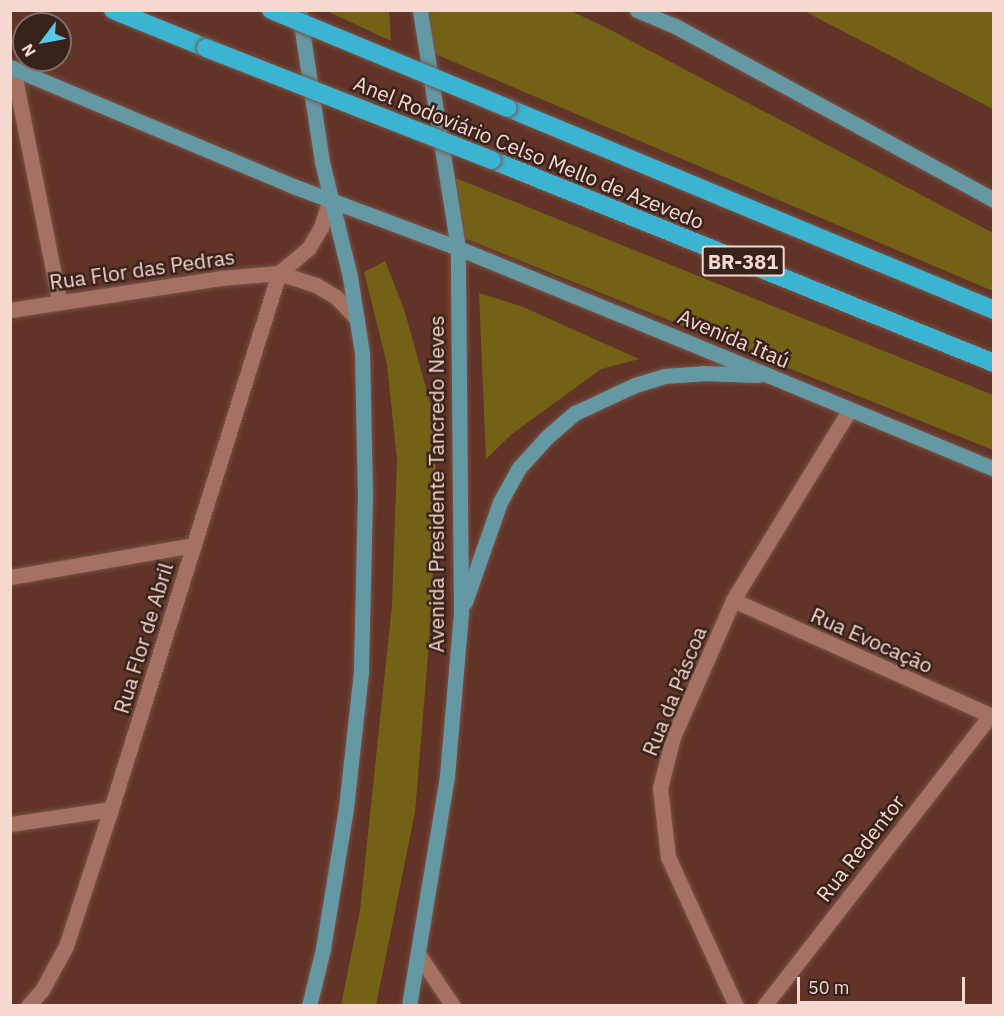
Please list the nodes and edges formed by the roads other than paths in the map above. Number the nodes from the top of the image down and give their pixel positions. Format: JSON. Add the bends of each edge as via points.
{"nodes":[{"id":1,"x":113,"y":10,"type":"edge"},
{"id":2,"x":271,"y":10,"type":"edge"},
{"id":3,"x":299,"y":10,"type":"edge"},
{"id":4,"x":420,"y":10,"type":"edge"},
{"id":5,"x":638,"y":10,"type":"edge"},
{"id":6,"x":13,"y":72,"type":"edge"},
{"id":7,"x":22,"y":72,"type":"edge"},
{"id":8,"x":330,"y":200,"type":"junction"},
{"id":9,"x":993,"y":200,"type":"edge"},
{"id":10,"x":458,"y":248,"type":"junction"},
{"id":11,"x":279,"y":273,"type":"junction"},
{"id":12,"x":58,"y":301,"type":"junction"},
{"id":13,"x":10,"y":310,"type":"edge"},
{"id":14,"x":993,"y":310,"type":"edge"},
{"id":15,"x":357,"y":319,"type":"junction"},
{"id":16,"x":993,"y":363,"type":"edge"},
{"id":17,"x":770,"y":375,"type":"junction"},
{"id":18,"x":849,"y":411,"type":"junction"},
{"id":19,"x":993,"y":470,"type":"edge"},
{"id":20,"x":194,"y":545,"type":"junction"},
{"id":21,"x":10,"y":577,"type":"edge"},
{"id":22,"x":733,"y":600,"type":"junction"},
{"id":23,"x":461,"y":613,"type":"junction"},
{"id":24,"x":992,"y":716,"type":"edge"},
{"id":25,"x":111,"y":809,"type":"junction"},
{"id":26,"x":10,"y":824,"type":"edge"},
{"id":27,"x":418,"y":954,"type":"junction"},
{"id":28,"x":28,"y":1005,"type":"edge"},
{"id":29,"x":309,"y":1005,"type":"edge"},
{"id":30,"x":409,"y":1005,"type":"edge"},
{"id":31,"x":453,"y":1005,"type":"edge"},
{"id":32,"x":736,"y":1005,"type":"edge"},
{"id":33,"x":764,"y":1005,"type":"edge"}],
"edges":[{"from":1,"to":16,"type":"highway","name":"Anel Rodoviário Celso Mello de Azevedo","number":"BR-381","bridge":true},
{"from":2,"to":14,"type":"highway","name":"Anel Rodoviário Celso Mello de Azevedo","number":"BR-381","bridge":true},
{"from":3,"to":8,"type":"main road"},
{"from":4,"to":10,"type":"main road","name":"Avenida Presidente Tancredo Neves"},
{"from":5,"to":9,"type":"main road","via":[[675,26]]},
{"from":6,"to":12,"type":"street"},
{"from":7,"to":8,"type":"main road"},
{"from":8,"to":10,"type":"main road"},
{"from":8,"to":11,"type":"street","via":[[308,249]]},
{"from":8,"to":15,"type":"main road"},
{"from":10,"to":17,"type":"main road","name":"Avenida Itaú"},
{"from":10,"to":23,"type":"main road","name":"Avenida Presidente Tancredo Neves"},
{"from":11,"to":12,"type":"street","name":"Rua Flor das Pedras"},
{"from":11,"to":15,"type":"street","name":"Rua Flor das Pedras","via":[[316,285],[336,297]]},
{"from":11,"to":20,"type":"street","name":"Rua Flor de Abril"},
{"from":12,"to":13,"type":"street","name":"Rua Flor das Pedras"},
{"from":15,"to":29,"type":"main road","via":[[362,353],[365,494],[361,672],[346,808],[323,950]]},
{"from":17,"to":18,"type":"main road","name":"Avenida Itaú"},
{"from":17,"to":23,"type":"main road","via":[[664,376],[575,413],[518,469],[500,502]]},
{"from":18,"to":19,"type":"main road","name":"Avenida Itaú"},
{"from":18,"to":22,"type":"street","name":"Rua da Páscoa"},
{"from":20,"to":21,"type":"street"},
{"from":20,"to":25,"type":"street","name":"Rua Flor de Abril"},
{"from":22,"to":24,"type":"street","name":"Rua Evocação"},
{"from":22,"to":32,"type":"street","name":"Rua da Páscoa","via":[[673,737],[660,788],[668,857]]},
{"from":23,"to":27,"type":"main road","name":"Avenida Presidente Tancredo Neves","via":[[447,776]]},
{"from":24,"to":33,"type":"street","name":"Rua Redentor"},
{"from":25,"to":26,"type":"street"},
{"from":25,"to":28,"type":"street","name":"Rua Flor de Abril","via":[[66,946],[42,990]]},
{"from":27,"to":30,"type":"main road","name":"Avenida Presidente Tancredo Neves"},
{"from":27,"to":31,"type":"street"}]}
